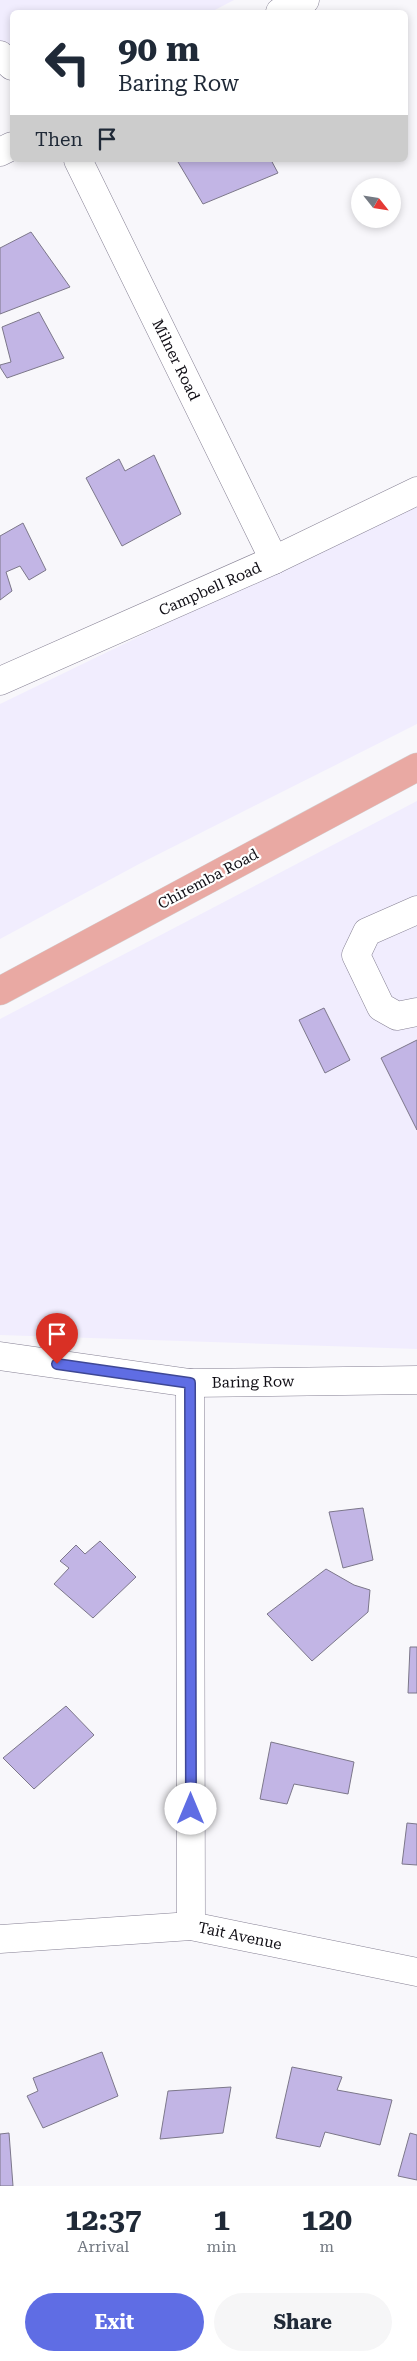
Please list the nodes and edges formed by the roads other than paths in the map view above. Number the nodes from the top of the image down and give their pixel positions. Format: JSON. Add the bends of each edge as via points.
{"nodes":[{"id":1,"x":305,"y":0,"type":"edge"},
{"id":2,"x":284,"y":10,"type":"edge"},
{"id":3,"x":0,"y":55,"type":"edge"},
{"id":4,"x":10,"y":64,"type":"edge"},
{"id":5,"x":79,"y":162,"type":"edge"},
{"id":6,"x":417,"y":491,"type":"edge"},
{"id":7,"x":274,"y":560,"type":"junction"},
{"id":8,"x":0,"y":681,"type":"edge"},
{"id":9,"x":417,"y":767,"type":"edge"},
{"id":10,"x":417,"y":910,"type":"edge"},
{"id":11,"x":0,"y":991,"type":"edge"},
{"id":12,"x":417,"y":1012,"type":"edge"},
{"id":13,"x":0,"y":1356,"type":"edge"},
{"id":14,"x":417,"y":1380,"type":"edge"},
{"id":15,"x":190,"y":1383,"type":"junction"},
{"id":16,"x":191,"y":1926,"type":"junction"},
{"id":17,"x":0,"y":1938,"type":"edge"},
{"id":18,"x":417,"y":1972,"type":"edge"}],
"edges":[{"from":1,"to":2,"type":"street"},
{"from":3,"to":4,"type":"street"},
{"from":5,"to":7,"type":"street","name":"Milner Road"},
{"from":6,"to":7,"type":"street","name":"Campbell Road"},
{"from":7,"to":8,"type":"street","name":"Campbell Road"},
{"from":9,"to":11,"type":"main road","name":"Chiremba Road"},
{"from":10,"to":12,"type":"street","via":[[368,932],[356,955],[381,1008],[397,1016]]},
{"from":13,"to":15,"type":"street","name":"Baring Row"},
{"from":14,"to":15,"type":"street","name":"Baring Row"},
{"from":15,"to":16,"type":"street"},
{"from":16,"to":17,"type":"street","name":"Tait Avenue"},
{"from":16,"to":18,"type":"street","name":"Tait Avenue"}]}
